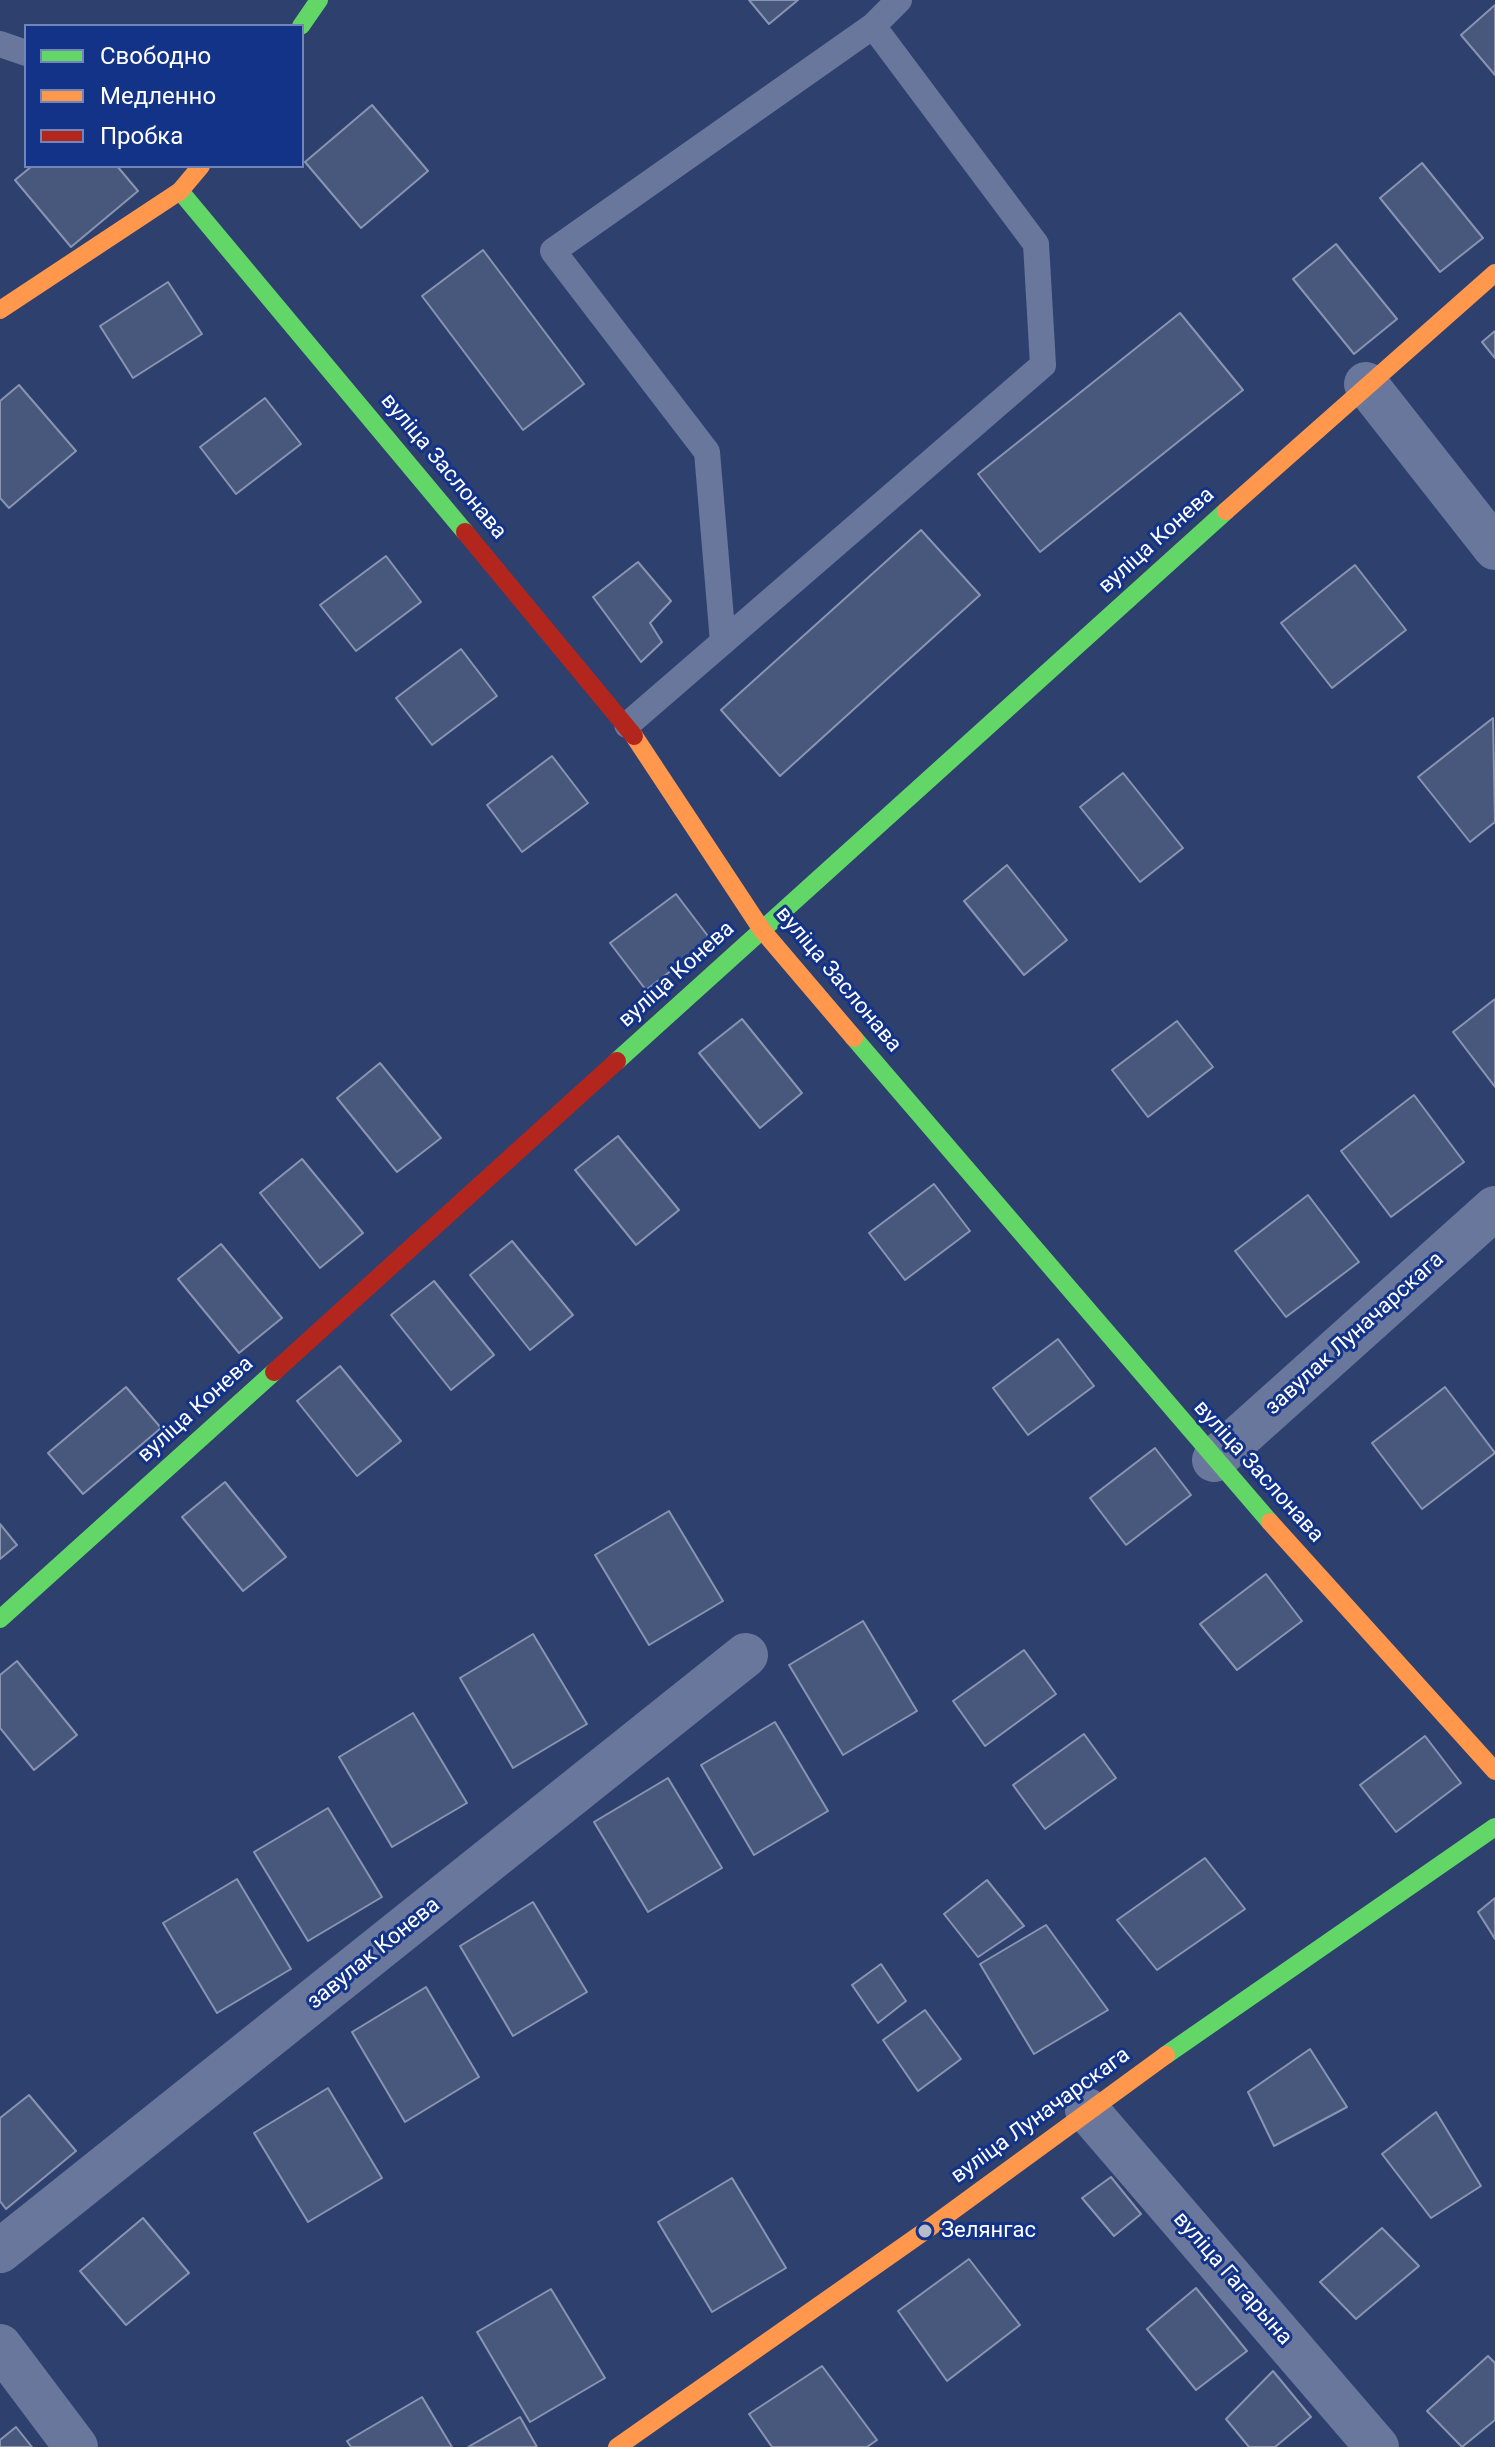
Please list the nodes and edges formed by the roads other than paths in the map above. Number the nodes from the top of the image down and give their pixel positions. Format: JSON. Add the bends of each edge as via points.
{"nodes":[{"id":1,"x":319,"y":0,"type":"edge"},
{"id":2,"x":899,"y":0,"type":"edge"},
{"id":3,"x":302,"y":24,"type":"edge"},
{"id":4,"x":873,"y":26,"type":"junction"},
{"id":5,"x":0,"y":44,"type":"edge"},
{"id":6,"x":24,"y":52,"type":"edge"},
{"id":7,"x":199,"y":168,"type":"edge"},
{"id":8,"x":180,"y":191,"type":"junction"},
{"id":9,"x":1495,"y":273,"type":"edge"},
{"id":10,"x":0,"y":310,"type":"edge"},
{"id":11,"x":1366,"y":384,"type":"junction"},
{"id":12,"x":1495,"y":548,"type":"edge"},
{"id":13,"x":723,"y":642,"type":"junction"},
{"id":14,"x":627,"y":725,"type":"junction"},
{"id":15,"x":762,"y":930,"type":"junction"},
{"id":16,"x":1495,"y":1208,"type":"edge"},
{"id":17,"x":1214,"y":1460,"type":"junction"},
{"id":18,"x":0,"y":1619,"type":"edge"},
{"id":19,"x":746,"y":1655,"type":"dead end"},
{"id":20,"x":1495,"y":1771,"type":"edge"},
{"id":21,"x":1495,"y":1827,"type":"edge"},
{"id":22,"x":1087,"y":2110,"type":"junction"},
{"id":23,"x":0,"y":2251,"type":"edge"},
{"id":24,"x":0,"y":2346,"type":"edge"},
{"id":25,"x":76,"y":2447,"type":"edge"},
{"id":26,"x":617,"y":2447,"type":"edge"},
{"id":27,"x":1377,"y":2447,"type":"edge"}],
"edges":[{"from":1,"to":3,"type":"street"},
{"from":2,"to":4,"type":"lane"},
{"from":4,"to":13,"type":"lane","via":[[1036,244],[1043,365]]},
{"from":4,"to":13,"type":"lane","via":[[553,251],[707,452]]},
{"from":5,"to":6,"type":"lane"},
{"from":7,"to":8,"type":"street"},
{"from":8,"to":10,"type":"street"},
{"from":8,"to":14,"type":"street","name":"вуліца Заслонава"},
{"from":9,"to":11,"type":"street","name":"вуліца Конева"},
{"from":11,"to":12,"type":"street"},
{"from":11,"to":15,"type":"street","name":"вуліца Конева"},
{"from":13,"to":14,"type":"lane"},
{"from":14,"to":15,"type":"street","name":"вуліца Заслонава"},
{"from":15,"to":17,"type":"street","name":"вуліца Заслонава"},
{"from":15,"to":18,"type":"street","name":"вуліца Конева"},
{"from":16,"to":17,"type":"street","name":"завулак Луначарскага"},
{"from":17,"to":20,"type":"street","name":"вуліца Заслонава"},
{"from":19,"to":23,"type":"street","name":"завулак Конева"},
{"from":21,"to":22,"type":"street","name":"вуліца Луначарскага"},
{"from":22,"to":26,"type":"street","name":"вуліца Луначарскага"},
{"from":22,"to":27,"type":"street","name":"вуліца Гагарына"},
{"from":24,"to":25,"type":"street"}]}
